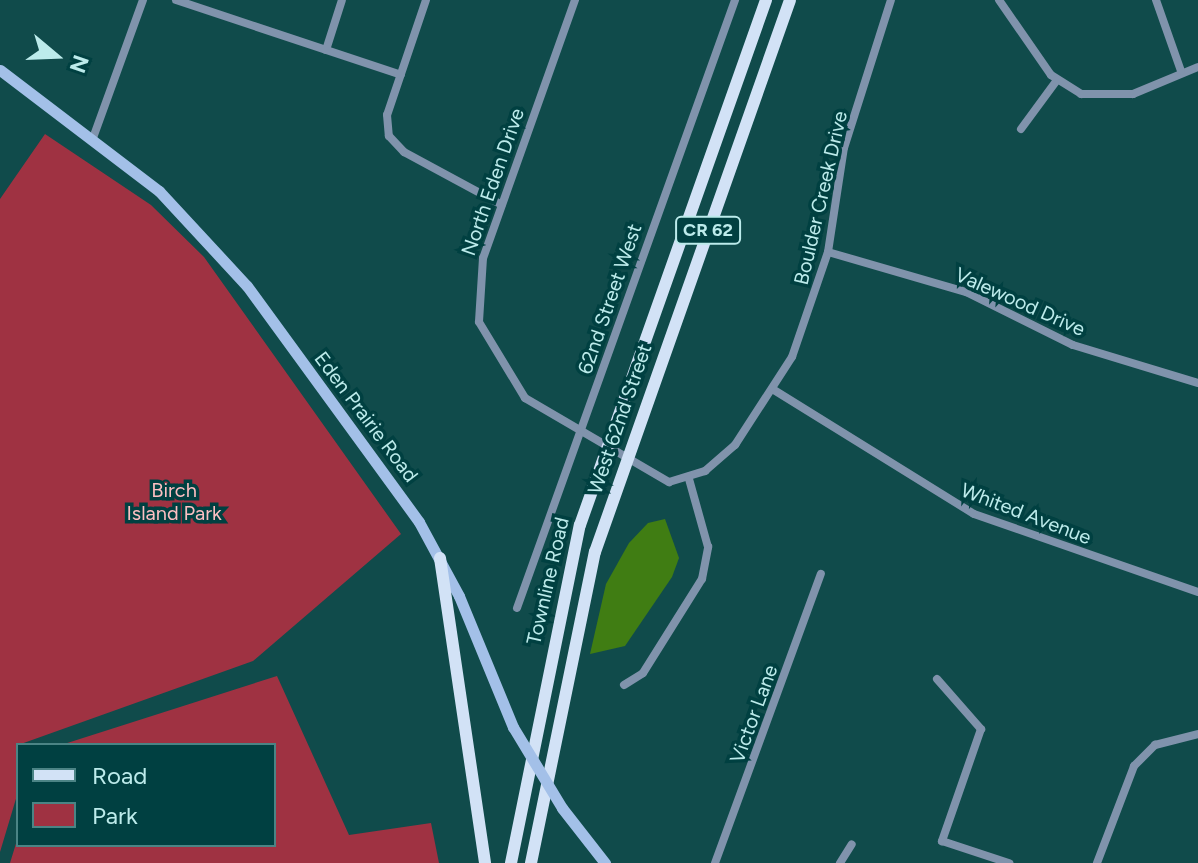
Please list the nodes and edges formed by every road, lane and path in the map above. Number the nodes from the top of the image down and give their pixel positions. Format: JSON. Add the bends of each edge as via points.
{"nodes":[{"id":1,"x":143,"y":0,"type":"edge"},
{"id":2,"x":176,"y":0,"type":"edge"},
{"id":3,"x":342,"y":0,"type":"edge"},
{"id":4,"x":426,"y":0,"type":"edge"},
{"id":5,"x":575,"y":0,"type":"edge"},
{"id":6,"x":735,"y":0,"type":"edge"},
{"id":7,"x":766,"y":0,"type":"edge"},
{"id":8,"x":790,"y":0,"type":"edge"},
{"id":9,"x":891,"y":0,"type":"edge"},
{"id":10,"x":999,"y":0,"type":"edge"},
{"id":11,"x":1156,"y":0,"type":"edge"},
{"id":12,"x":326,"y":50,"type":"junction"},
{"id":13,"x":1198,"y":67,"type":"edge"},
{"id":14,"x":0,"y":70,"type":"edge"},
{"id":15,"x":1181,"y":71,"type":"junction"},
{"id":16,"x":401,"y":75,"type":"junction"},
{"id":17,"x":1057,"y":80,"type":"junction"},
{"id":18,"x":1021,"y":129,"type":"dead end"},
{"id":19,"x":93,"y":138,"type":"junction"},
{"id":20,"x":502,"y":205,"type":"junction"},
{"id":21,"x":828,"y":252,"type":"junction"},
{"id":22,"x":1198,"y":383,"type":"edge"},
{"id":23,"x":774,"y":390,"type":"junction"},
{"id":24,"x":581,"y":430,"type":"junction"},
{"id":25,"x":606,"y":447,"type":"junction"},
{"id":26,"x":626,"y":460,"type":"junction"},
{"id":27,"x":689,"y":479,"type":"junction"},
{"id":28,"x":440,"y":558,"type":"junction"},
{"id":29,"x":821,"y":574,"type":"dead end"},
{"id":30,"x":1198,"y":592,"type":"edge"},
{"id":31,"x":517,"y":608,"type":"dead end"},
{"id":32,"x":937,"y":679,"type":"dead end"},
{"id":33,"x":624,"y":685,"type":"dead end"},
{"id":34,"x":1198,"y":734,"type":"edge"},
{"id":35,"x":852,"y":844,"type":"dead end"},
{"id":36,"x":485,"y":863,"type":"edge"},
{"id":37,"x":511,"y":863,"type":"edge"},
{"id":38,"x":531,"y":863,"type":"edge"},
{"id":39,"x":605,"y":863,"type":"edge"},
{"id":40,"x":715,"y":863,"type":"edge"},
{"id":41,"x":840,"y":863,"type":"edge"},
{"id":42,"x":1009,"y":863,"type":"edge"},
{"id":43,"x":1097,"y":863,"type":"edge"}],
"edges":[{"from":1,"to":19,"type":"street"},
{"from":2,"to":12,"type":"street"},
{"from":3,"to":12,"type":"street"},
{"from":4,"to":16,"type":"street"},
{"from":5,"to":20,"type":"street","name":"North Eden Drive"},
{"from":6,"to":24,"type":"street","name":"62nd Street West"},
{"from":7,"to":25,"type":"main road","name":"Townline Road","number":"CR 62"},
{"from":8,"to":26,"type":"main road","name":"West 62nd Street","number":"CR 62"},
{"from":9,"to":21,"type":"street","name":"Boulder Creek Drive","via":[[844,148]]},
{"from":10,"to":17,"type":"street"},
{"from":11,"to":15,"type":"street"},
{"from":12,"to":16,"type":"street"},
{"from":13,"to":15,"type":"street"},
{"from":14,"to":19,"type":"main road","name":"Eden Prairie Road"},
{"from":15,"to":17,"type":"street","via":[[1116,98],[1081,94]]},
{"from":16,"to":20,"type":"street","via":[[386,125],[395,145]]},
{"from":17,"to":18,"type":"street"},
{"from":19,"to":28,"type":"main road","name":"Eden Prairie Road","via":[[220,251]]},
{"from":20,"to":24,"type":"street","name":"North Eden Drive","via":[[477,278],[485,343],[525,398]]},
{"from":21,"to":22,"type":"street","name":"Valewood Drive","via":[[966,292],[1073,345]]},
{"from":21,"to":23,"type":"street","name":"Boulder Creek Drive","via":[[805,328]]},
{"from":23,"to":27,"type":"street","name":"Boulder Creek Drive","via":[[735,445]]},
{"from":23,"to":30,"type":"street","name":"Whited Avenue","via":[[974,514]]},
{"from":24,"to":25,"type":"street"},
{"from":24,"to":31,"type":"street","name":"62nd Street West"},
{"from":25,"to":26,"type":"street"},
{"from":25,"to":37,"type":"main road","name":"Townline Road","number":"CR 62","via":[[564,593]]},
{"from":26,"to":27,"type":"street","via":[[669,482]]},
{"from":26,"to":38,"type":"main road","name":"West 62nd Street","number":"CR 62","via":[[582,601]]},
{"from":27,"to":33,"type":"street","via":[[708,547],[702,579],[643,673]]},
{"from":28,"to":36,"type":"main road"},
{"from":28,"to":39,"type":"main road","name":"Eden Prairie Road","bridge":true,"via":[[513,727],[562,808]]},
{"from":29,"to":40,"type":"street","name":"Victor Lane"},
{"from":32,"to":42,"type":"street","via":[[981,729],[942,841]]},
{"from":34,"to":43,"type":"street","via":[[1155,745],[1134,766]]},
{"from":35,"to":41,"type":"street"}]}
